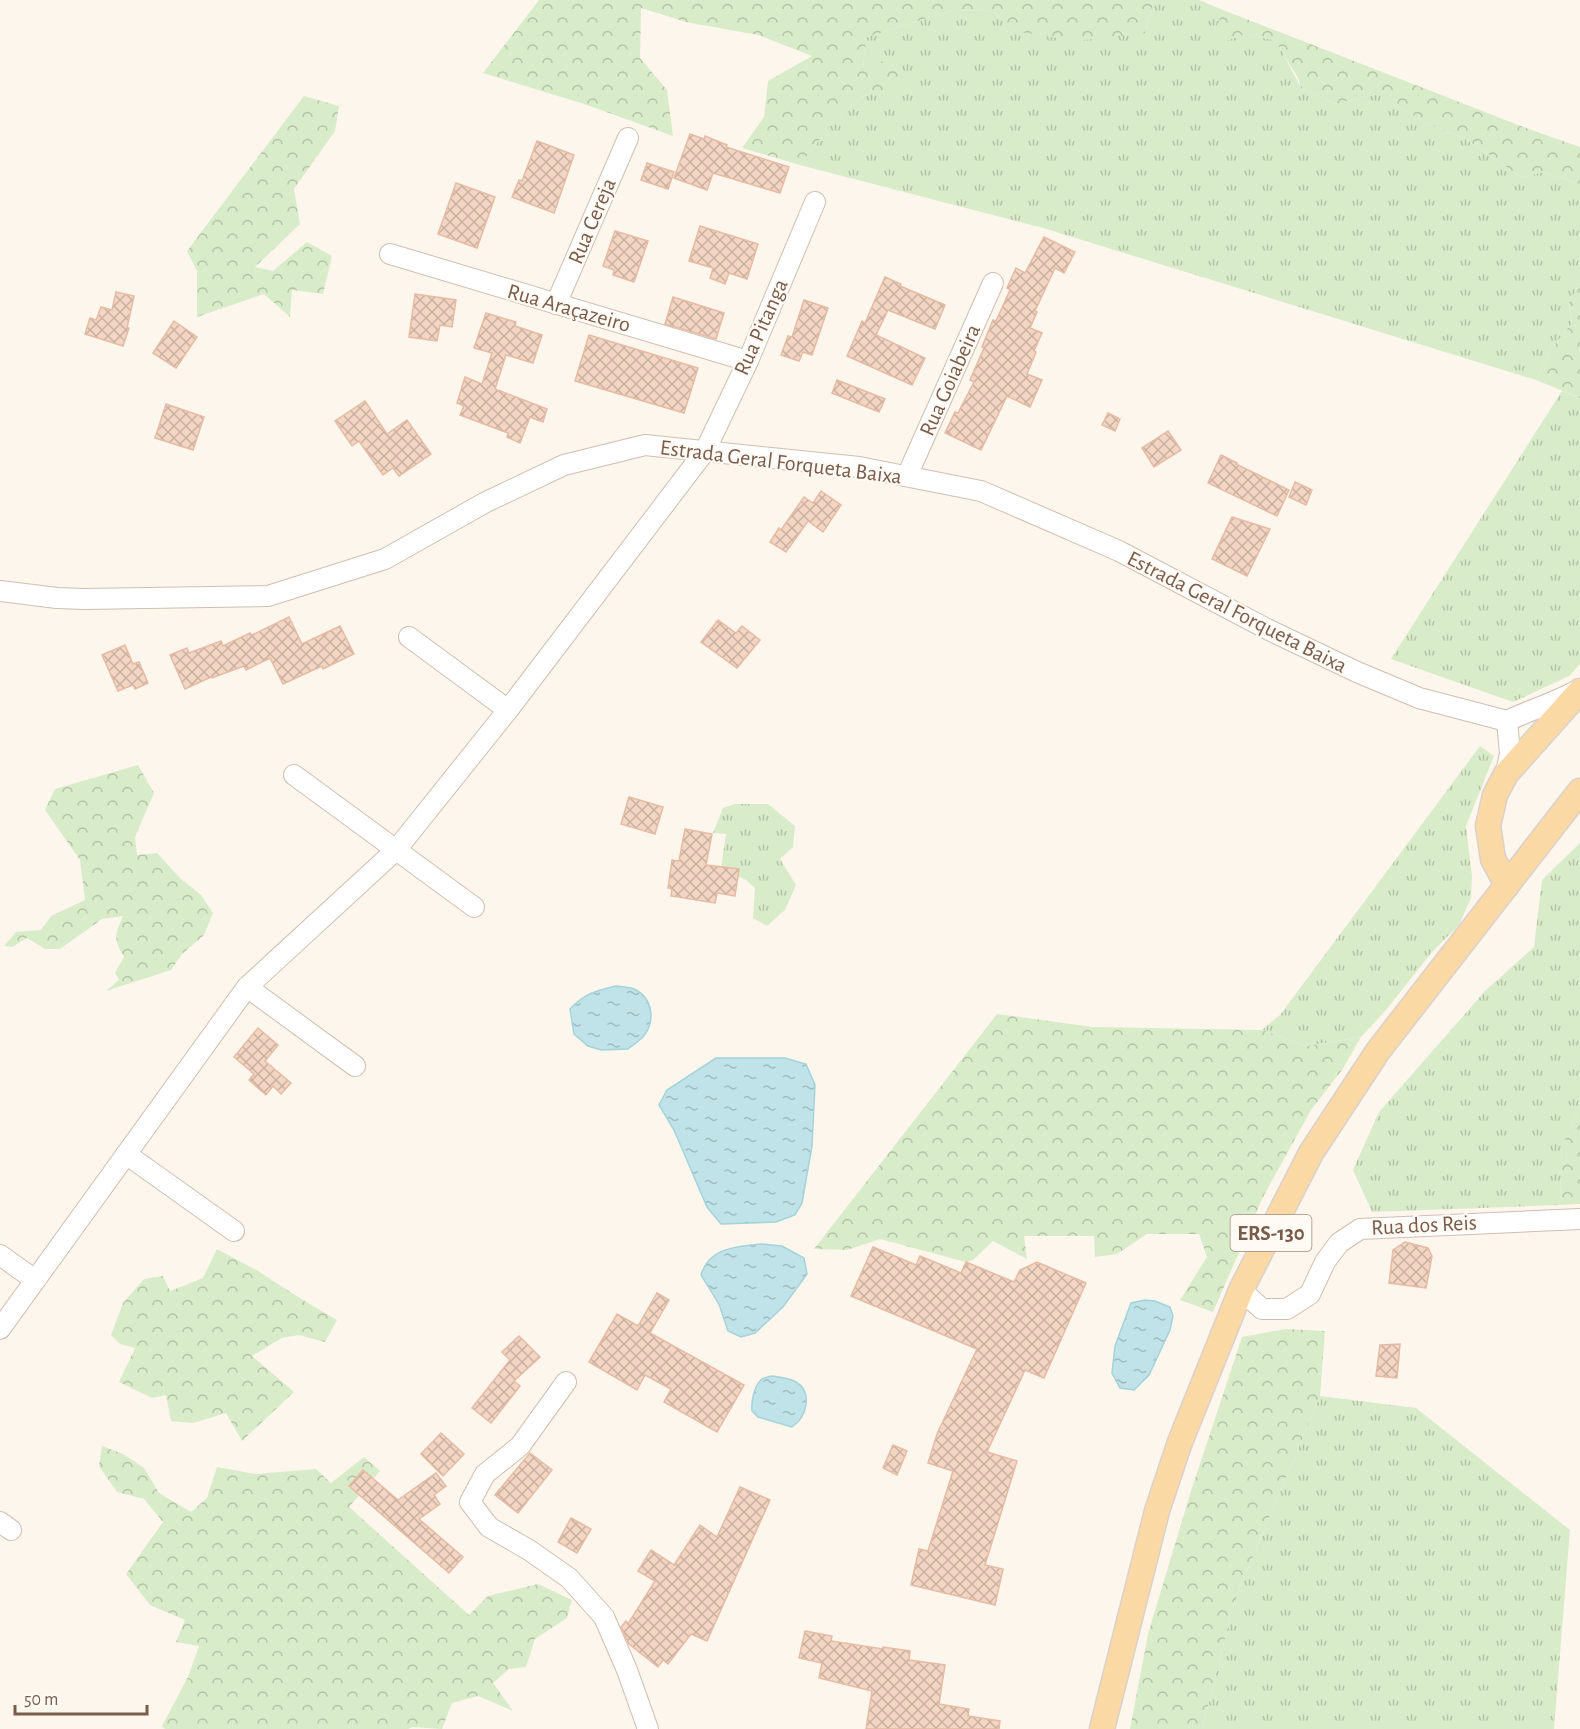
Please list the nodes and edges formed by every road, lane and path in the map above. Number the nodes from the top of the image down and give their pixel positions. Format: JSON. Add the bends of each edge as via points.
{"nodes":[{"id":1,"x":628,"y":138,"type":"dead end"},
{"id":2,"x":815,"y":202,"type":"dead end"},
{"id":3,"x":390,"y":255,"type":"dead end"},
{"id":4,"x":993,"y":283,"type":"dead end"},
{"id":5,"x":556,"y":304,"type":"junction"},
{"id":6,"x":748,"y":361,"type":"junction"},
{"id":7,"x":705,"y":450,"type":"junction"},
{"id":8,"x":907,"y":476,"type":"junction"},
{"id":9,"x":0,"y":591,"type":"edge"},
{"id":10,"x":409,"y":637,"type":"dead end"},
{"id":11,"x":1580,"y":690,"type":"edge"},
{"id":12,"x":508,"y":710,"type":"junction"},
{"id":13,"x":1507,"y":721,"type":"junction"},
{"id":14,"x":1506,"y":774,"type":"junction"},
{"id":15,"x":294,"y":775,"type":"dead end"},
{"id":16,"x":1577,"y":797,"type":"edge"},
{"id":17,"x":396,"y":850,"type":"junction"},
{"id":18,"x":1507,"y":885,"type":"junction"},
{"id":19,"x":474,"y":907,"type":"dead end"},
{"id":20,"x":247,"y":987,"type":"junction"},
{"id":21,"x":355,"y":1066,"type":"dead end"},
{"id":22,"x":126,"y":1154,"type":"junction"},
{"id":23,"x":1580,"y":1219,"type":"edge"},
{"id":24,"x":234,"y":1231,"type":"dead end"},
{"id":25,"x":0,"y":1255,"type":"edge"},
{"id":26,"x":35,"y":1280,"type":"junction"},
{"id":27,"x":1241,"y":1290,"type":"junction"},
{"id":28,"x":0,"y":1329,"type":"edge"},
{"id":29,"x":566,"y":1382,"type":"dead end"},
{"id":30,"x":648,"y":1729,"type":"edge"},
{"id":31,"x":1102,"y":1729,"type":"edge"}],
"edges":[{"from":1,"to":5,"type":"street","name":"Rua Cereja"},
{"from":2,"to":6,"type":"street","name":"Rua Pitanga"},
{"from":3,"to":5,"type":"street","name":"Rua Araçazeiro"},
{"from":4,"to":8,"type":"street","name":"Rua Goiabeira"},
{"from":5,"to":6,"type":"street","name":"Rua Araçazeiro"},
{"from":6,"to":7,"type":"street","name":"Rua Pitanga"},
{"from":7,"to":8,"type":"street","name":"Estrada Geral Forqueta Baixa"},
{"from":7,"to":9,"type":"street","name":"Estrada Geral Forqueta Baixa","via":[[645,445],[564,465],[486,502],[385,559],[268,596],[57,598]]},
{"from":7,"to":12,"type":"street","name":"Rua Pitanga"},
{"from":8,"to":13,"type":"street","name":"Estrada Geral Forqueta Baixa","via":[[981,491],[1119,551],[1357,672],[1419,698]]},
{"from":10,"to":12,"type":"street"},
{"from":11,"to":13,"type":"street"},
{"from":11,"to":14,"type":"main road"},
{"from":12,"to":17,"type":"street","name":"Rua Pitanga"},
{"from":13,"to":14,"type":"street","via":[[1510,753]]},
{"from":14,"to":18,"type":"main road","via":[[1495,795],[1488,826],[1493,859]]},
{"from":15,"to":17,"type":"street"},
{"from":16,"to":18,"type":"main road","number":"ERS-130"},
{"from":17,"to":19,"type":"street"},
{"from":17,"to":20,"type":"street","name":"Rua Pitanga"},
{"from":18,"to":27,"type":"main road","number":"ERS-130","via":[[1378,1051],[1311,1153]]},
{"from":20,"to":21,"type":"street"},
{"from":20,"to":22,"type":"street","name":"Rua Pitanga"},
{"from":22,"to":24,"type":"street"},
{"from":22,"to":26,"type":"street","name":"Rua Pitanga"},
{"from":23,"to":27,"type":"street","name":"Rua dos Reis","via":[[1360,1229],[1339,1243],[1310,1294],[1287,1309],[1262,1309]]},
{"from":25,"to":26,"type":"street"},
{"from":26,"to":28,"type":"street","name":"Rua Pitanga"},
{"from":27,"to":31,"type":"main road","number":"ERS-130","via":[[1180,1442],[1157,1511]]},
{"from":29,"to":30,"type":"street","via":[[520,1446],[485,1474],[470,1502],[489,1527],[569,1578],[604,1617]]}]}
